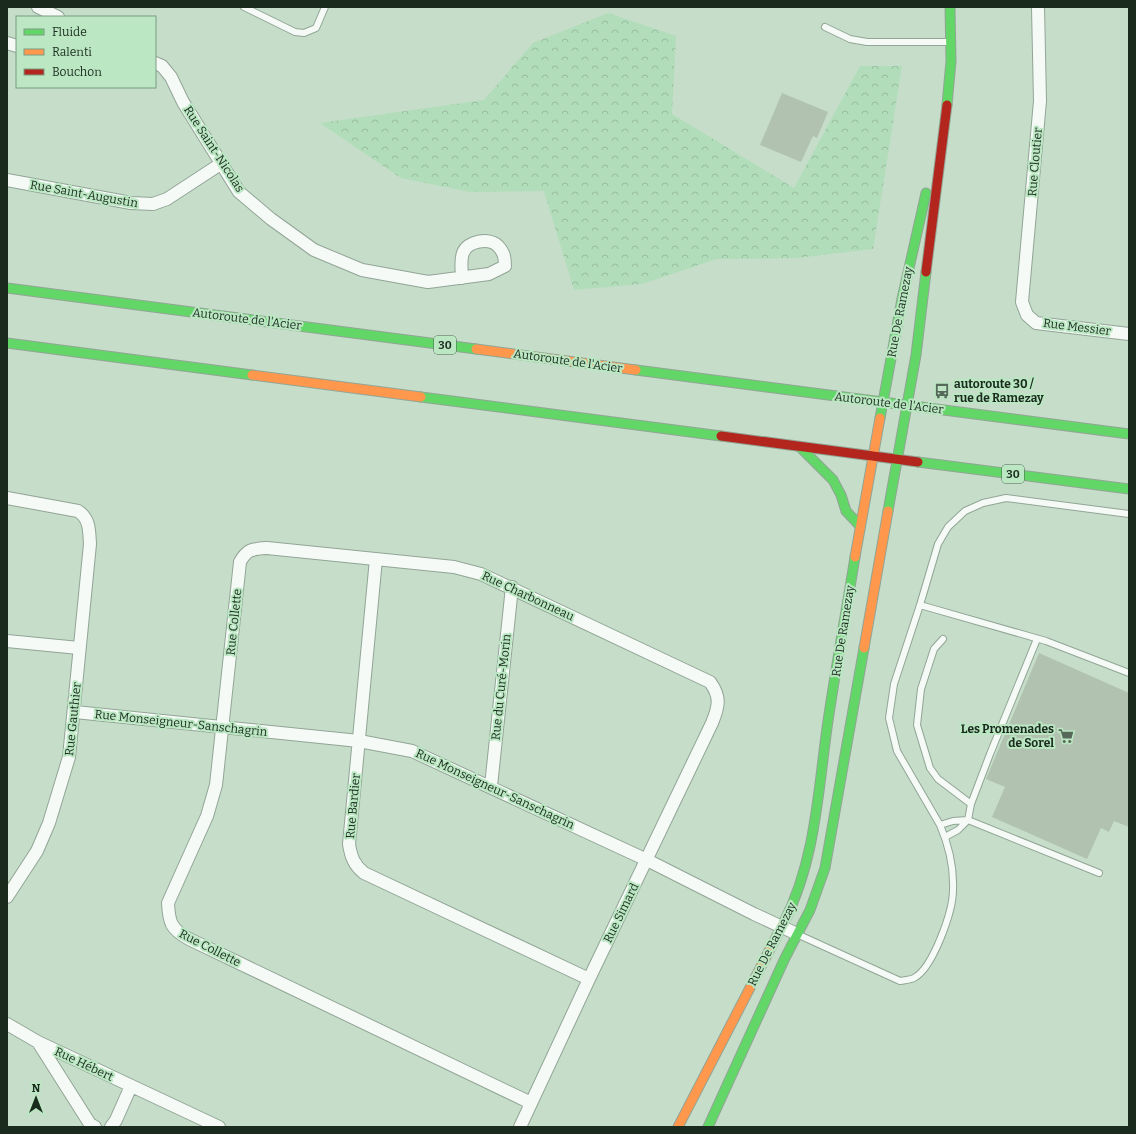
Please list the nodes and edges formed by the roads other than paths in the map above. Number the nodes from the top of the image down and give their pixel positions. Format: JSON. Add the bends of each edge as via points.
{"nodes":[{"id":1,"x":38,"y":7,"type":"edge"},
{"id":2,"x":244,"y":7,"type":"edge"},
{"id":3,"x":325,"y":7,"type":"edge"},
{"id":4,"x":950,"y":7,"type":"edge"},
{"id":5,"x":1038,"y":7,"type":"edge"},
{"id":6,"x":52,"y":16,"type":"edge"},
{"id":7,"x":825,"y":28,"type":"dead end"},
{"id":8,"x":950,"y":42,"type":"junction"},
{"id":9,"x":156,"y":63,"type":"edge"},
{"id":10,"x":944,"y":112,"type":"junction"},
{"id":11,"x":222,"y":163,"type":"junction"},
{"id":12,"x":7,"y":180,"type":"edge"},
{"id":13,"x":462,"y":278,"type":"dead end"},
{"id":14,"x":7,"y":288,"type":"edge"},
{"id":15,"x":1027,"y":315,"type":"joint"},
{"id":16,"x":1129,"y":334,"type":"edge"},
{"id":17,"x":7,"y":343,"type":"edge"},
{"id":18,"x":884,"y":402,"type":"junction"},
{"id":19,"x":907,"y":405,"type":"junction"},
{"id":20,"x":1129,"y":434,"type":"edge"},
{"id":21,"x":800,"y":447,"type":"junction"},
{"id":22,"x":873,"y":456,"type":"junction"},
{"id":23,"x":897,"y":459,"type":"junction"},
{"id":24,"x":1129,"y":488,"type":"edge"},
{"id":25,"x":7,"y":498,"type":"edge"},
{"id":26,"x":1129,"y":514,"type":"edge"},
{"id":27,"x":860,"y":526,"type":"junction"},
{"id":28,"x":245,"y":554,"type":"joint"},
{"id":29,"x":376,"y":559,"type":"junction"},
{"id":30,"x":512,"y":587,"type":"junction"},
{"id":31,"x":920,"y":605,"type":"junction"},
{"id":32,"x":943,"y":639,"type":"dead end"},
{"id":33,"x":1037,"y":639,"type":"junction"},
{"id":34,"x":7,"y":641,"type":"edge"},
{"id":35,"x":79,"y":648,"type":"junction"},
{"id":36,"x":1129,"y":673,"type":"edge"},
{"id":37,"x":719,"y":698,"type":"joint"},
{"id":38,"x":75,"y":712,"type":"junction"},
{"id":39,"x":223,"y":728,"type":"junction"},
{"id":40,"x":359,"y":742,"type":"junction"},
{"id":41,"x":491,"y":786,"type":"junction"},
{"id":42,"x":971,"y":804,"type":"junction"},
{"id":43,"x":968,"y":820,"type":"junction"},
{"id":44,"x":940,"y":825,"type":"junction"},
{"id":45,"x":945,"y":837,"type":"junction"},
{"id":46,"x":647,"y":860,"type":"junction"},
{"id":47,"x":1099,"y":873,"type":"dead end"},
{"id":48,"x":7,"y":897,"type":"edge"},
{"id":49,"x":781,"y":927,"type":"junction"},
{"id":50,"x":797,"y":934,"type":"junction"},
{"id":51,"x":589,"y":979,"type":"junction"},
{"id":52,"x":7,"y":1024,"type":"edge"},
{"id":53,"x":38,"y":1042,"type":"junction"},
{"id":54,"x":131,"y":1086,"type":"junction"},
{"id":55,"x":532,"y":1103,"type":"junction"},
{"id":56,"x":706,"y":1125,"type":"edge"},
{"id":57,"x":95,"y":1127,"type":"edge"},
{"id":58,"x":111,"y":1127,"type":"edge"},
{"id":59,"x":219,"y":1127,"type":"edge"},
{"id":60,"x":520,"y":1127,"type":"edge"},
{"id":61,"x":678,"y":1127,"type":"edge"}],
"edges":[{"from":1,"to":6,"type":"street"},
{"from":2,"to":3,"type":"lane","via":[[295,32],[304,33],[316,28]]},
{"from":4,"to":8,"type":"main road","name":"Rue De Ramezay"},
{"from":5,"to":15,"type":"street","name":"Rue Cloutier","via":[[1040,101],[1022,302]]},
{"from":7,"to":8,"type":"lane","via":[[850,39],[867,42]]},
{"from":8,"to":10,"type":"main road","name":"Rue De Ramezay","via":[[950,74]]},
{"from":9,"to":11,"type":"street","name":"Rue Saint-Nicolas","via":[[162,66],[171,77],[183,102]]},
{"from":10,"to":18,"type":"main road","name":"Rue De Ramezay","via":[[902,299]]},
{"from":10,"to":19,"type":"main road","name":"Rue De Ramezay","via":[[916,354]]},
{"from":11,"to":12,"type":"street","name":"Rue Saint-Augustin","via":[[167,200],[153,204],[131,203]]},
{"from":11,"to":13,"type":"street","name":"Rue Saint-Nicolas","via":[[239,192],[314,250],[362,270],[391,276],[428,282]]},
{"from":14,"to":18,"type":"main road","name":"Autoroute de l'Acier","number":"30"},
{"from":15,"to":16,"type":"street","name":"Rue Messier","via":[[1036,322]]},
{"from":17,"to":21,"type":"main road","number":"30"},
{"from":18,"to":19,"type":"main road","name":"Autoroute de l'Acier","number":"30"},
{"from":18,"to":22,"type":"main road","name":"Rue De Ramezay"},
{"from":19,"to":20,"type":"main road","name":"Autoroute de l'Acier","number":"30"},
{"from":19,"to":23,"type":"main road","name":"Rue De Ramezay"},
{"from":21,"to":22,"type":"main road","number":"30"},
{"from":21,"to":27,"type":"main road","via":[[833,480],[846,511]]},
{"from":22,"to":23,"type":"main road","number":"30"},
{"from":22,"to":27,"type":"main road","name":"Rue De Ramezay"},
{"from":23,"to":24,"type":"main road","number":"30"},
{"from":23,"to":50,"type":"main road","name":"Rue De Ramezay","via":[[825,868],[815,898]]},
{"from":25,"to":35,"type":"street","name":"Rue Gauthier","via":[[78,511],[85,516],[89,527],[90,544]]},
{"from":26,"to":31,"type":"lane","via":[[1006,498],[965,511],[948,527],[938,544]]},
{"from":27,"to":49,"type":"main road","name":"Rue De Ramezay","via":[[811,843],[800,887]]},
{"from":28,"to":29,"type":"street","name":"Rue Charbonneau","via":[[254,549],[267,548]]},
{"from":28,"to":39,"type":"street","name":"Rue Collette","via":[[240,562]]},
{"from":29,"to":30,"type":"street","name":"Rue Charbonneau","via":[[454,567],[481,574]]},
{"from":29,"to":40,"type":"street","name":"Rue Bardier"},
{"from":30,"to":37,"type":"street","name":"Rue Charbonneau","via":[[710,682]]},
{"from":30,"to":41,"type":"street","name":"Rue du Curé-Morin"},
{"from":31,"to":33,"type":"lane"},
{"from":31,"to":44,"type":"lane","via":[[894,684],[889,718],[897,751]]},
{"from":32,"to":42,"type":"lane","via":[[934,649],[921,689],[917,725],[930,768],[938,779]]},
{"from":33,"to":36,"type":"lane"},
{"from":33,"to":42,"type":"lane"},
{"from":34,"to":35,"type":"street"},
{"from":35,"to":38,"type":"street","name":"Rue Gauthier"},
{"from":37,"to":46,"type":"street","name":"Rue Simard","via":[[712,723]]},
{"from":38,"to":39,"type":"street","name":"Rue Monseigneur-Sanschagrin"},
{"from":38,"to":48,"type":"street","name":"Rue Gauthier","via":[[69,757],[49,823],[37,851]]},
{"from":39,"to":40,"type":"street","name":"Rue Monseigneur-Sanschagrin"},
{"from":39,"to":55,"type":"street","name":"Rue Collette","via":[[216,784],[207,816],[168,903],[168,918],[176,931]]},
{"from":40,"to":41,"type":"street","name":"Rue Monseigneur-Sanschagrin","via":[[412,751]]},
{"from":40,"to":51,"type":"street","name":"Rue Bardier","via":[[349,844],[356,867]]},
{"from":41,"to":46,"type":"street","name":"Rue Monseigneur-Sanschagrin"},
{"from":42,"to":43,"type":"lane"},
{"from":43,"to":44,"type":"lane"},
{"from":43,"to":45,"type":"lane","via":[[958,830]]},
{"from":43,"to":47,"type":"lane"},
{"from":44,"to":45,"type":"lane"},
{"from":45,"to":50,"type":"lane","via":[[954,892],[935,952],[923,971],[914,978],[900,981]]},
{"from":46,"to":49,"type":"street","name":"Rue Monseigneur-Sanschagrin"},
{"from":46,"to":51,"type":"street","name":"Rue Simard"},
{"from":49,"to":50,"type":"street","name":"Rue Monseigneur-Sanschagrin"},
{"from":49,"to":61,"type":"main road","name":"Rue De Ramezay","via":[[687,1117]]},
{"from":50,"to":56,"type":"main road","name":"Rue De Ramezay"},
{"from":51,"to":55,"type":"street","name":"Rue Simard"},
{"from":52,"to":53,"type":"street","name":"Rue Hébert"},
{"from":53,"to":54,"type":"street","name":"Rue Hébert"},
{"from":53,"to":57,"type":"street","name":"Rue Hébert","via":[[90,1124]]},
{"from":54,"to":58,"type":"street"},
{"from":54,"to":59,"type":"street","name":"Rue Hébert"},
{"from":55,"to":60,"type":"street","name":"Rue Simard"}]}
